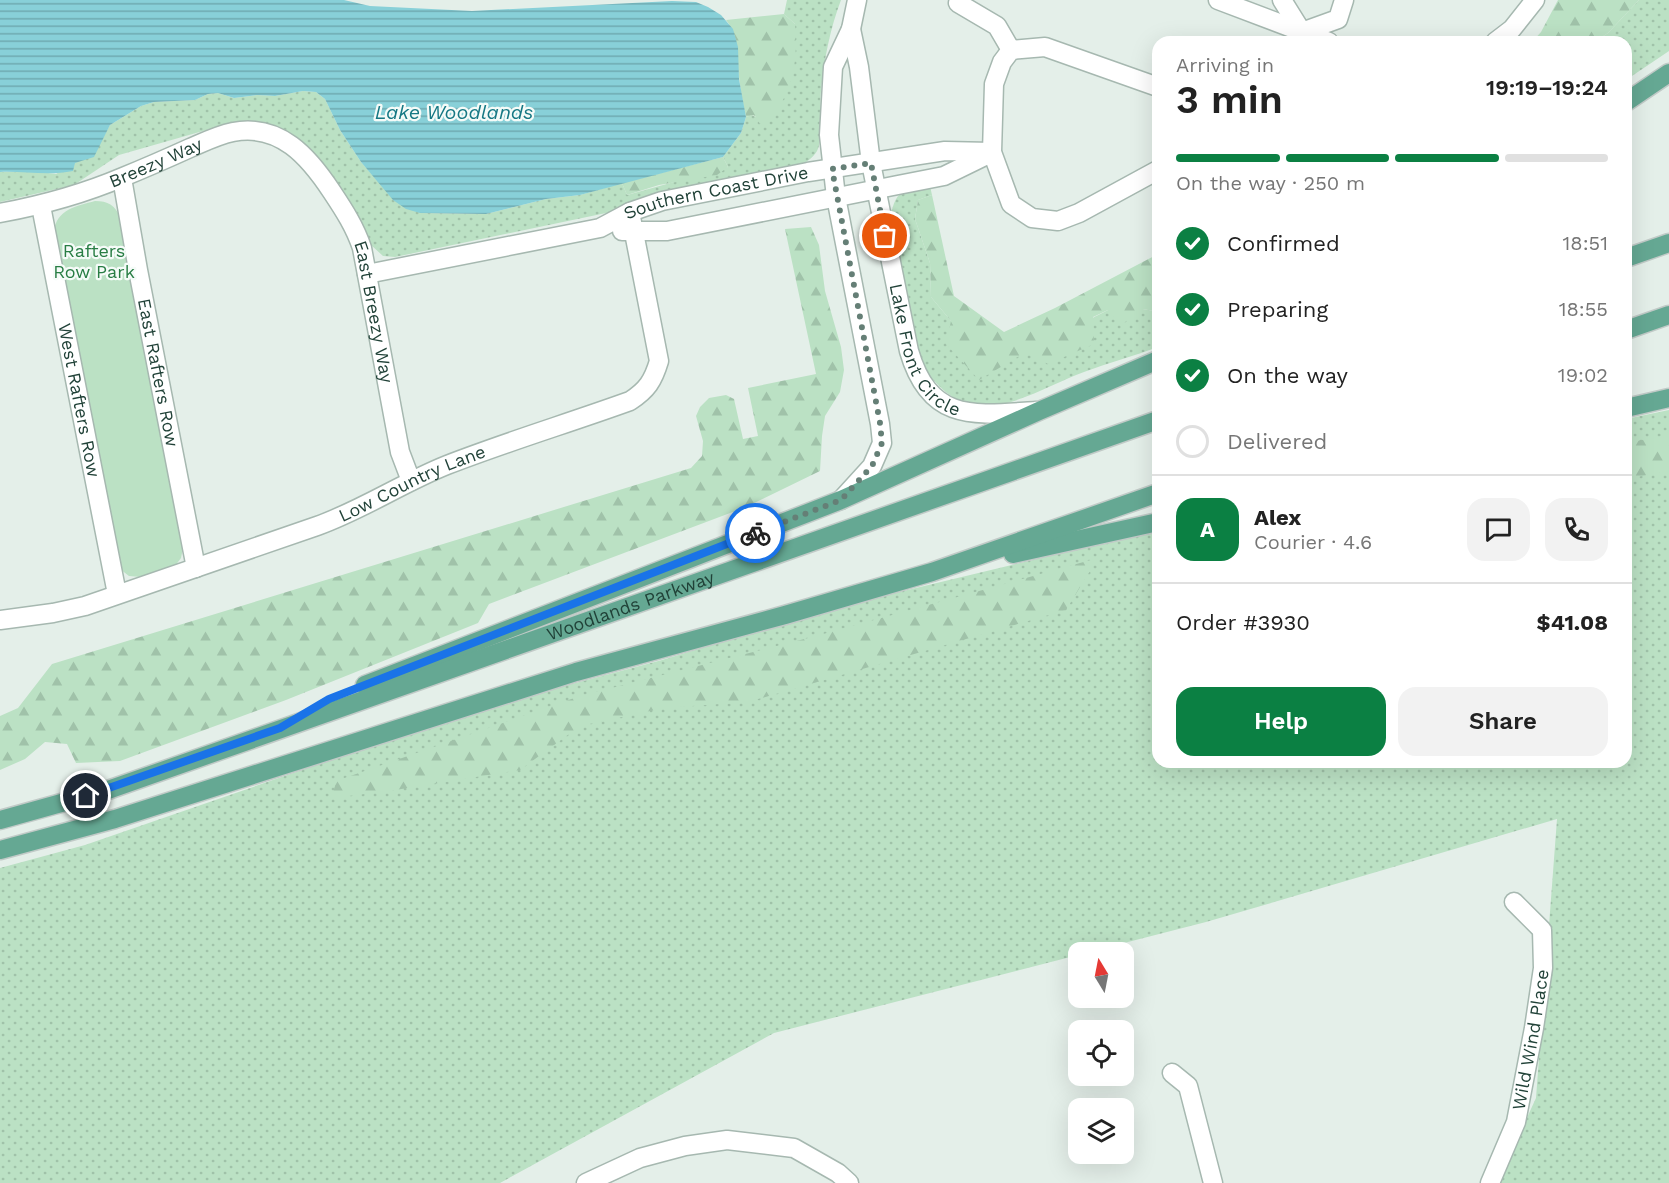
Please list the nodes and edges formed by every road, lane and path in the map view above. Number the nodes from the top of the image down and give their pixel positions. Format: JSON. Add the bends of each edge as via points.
{"nodes":[{"id":1,"x":857,"y":0,"type":"edge"},
{"id":2,"x":1218,"y":0,"type":"edge"},
{"id":3,"x":1282,"y":0,"type":"edge"},
{"id":4,"x":1344,"y":0,"type":"edge"},
{"id":5,"x":1534,"y":0,"type":"edge"},
{"id":6,"x":958,"y":3,"type":"dead end"},
{"id":7,"x":851,"y":29,"type":"junction"},
{"id":8,"x":1298,"y":36,"type":"edge"},
{"id":9,"x":1300,"y":36,"type":"edge"},
{"id":10,"x":1302,"y":36,"type":"edge"},
{"id":11,"x":1503,"y":36,"type":"edge"},
{"id":12,"x":1011,"y":50,"type":"junction"},
{"id":13,"x":1669,"y":73,"type":"edge"},
{"id":14,"x":1152,"y":85,"type":"edge"},
{"id":15,"x":1632,"y":98,"type":"edge"},
{"id":16,"x":992,"y":152,"type":"junction"},
{"id":17,"x":305,"y":156,"type":"joint"},
{"id":18,"x":871,"y":163,"type":"junction"},
{"id":19,"x":832,"y":169,"type":"junction"},
{"id":20,"x":1152,"y":173,"type":"edge"},
{"id":21,"x":122,"y":178,"type":"junction"},
{"id":22,"x":876,"y":190,"type":"junction"},
{"id":23,"x":836,"y":198,"type":"junction"},
{"id":24,"x":40,"y":206,"type":"junction"},
{"id":25,"x":630,"y":212,"type":"junction"},
{"id":26,"x":0,"y":213,"type":"edge"},
{"id":27,"x":600,"y":228,"type":"junction"},
{"id":28,"x":634,"y":232,"type":"junction"},
{"id":29,"x":1669,"y":243,"type":"edge"},
{"id":30,"x":1632,"y":256,"type":"edge"},
{"id":31,"x":367,"y":274,"type":"junction"},
{"id":32,"x":1669,"y":315,"type":"edge"},
{"id":33,"x":1632,"y":328,"type":"edge"},
{"id":34,"x":1152,"y":363,"type":"edge"},
{"id":35,"x":1669,"y":398,"type":"edge"},
{"id":36,"x":1632,"y":407,"type":"edge"},
{"id":37,"x":1039,"y":411,"type":"junction"},
{"id":38,"x":1152,"y":422,"type":"edge"},
{"id":39,"x":411,"y":481,"type":"junction"},
{"id":40,"x":1152,"y":495,"type":"edge"},
{"id":41,"x":841,"y":500,"type":"junction"},
{"id":42,"x":1152,"y":523,"type":"edge"},
{"id":43,"x":196,"y":568,"type":"junction"},
{"id":44,"x":933,"y":572,"type":"junction"},
{"id":45,"x":117,"y":594,"type":"junction"},
{"id":46,"x":0,"y":620,"type":"edge"},
{"id":47,"x":280,"y":728,"type":"junction"},
{"id":48,"x":0,"y":820,"type":"edge"},
{"id":49,"x":0,"y":849,"type":"edge"},
{"id":50,"x":1514,"y":902,"type":"dead end"},
{"id":51,"x":1172,"y":1073,"type":"dead end"},
{"id":52,"x":586,"y":1183,"type":"edge"},
{"id":53,"x":849,"y":1183,"type":"edge"},
{"id":54,"x":1212,"y":1183,"type":"edge"},
{"id":55,"x":1490,"y":1183,"type":"edge"}],
"edges":[{"from":1,"to":7,"type":"street","name":"Lake Front Circle"},
{"from":2,"to":8,"type":"street"},
{"from":3,"to":9,"type":"street"},
{"from":4,"to":10,"type":"street","via":[[1338,19]]},
{"from":5,"to":11,"type":"street"},
{"from":6,"to":12,"type":"street","via":[[997,26]]},
{"from":7,"to":18,"type":"street","name":"Lake Front Circle"},
{"from":7,"to":19,"type":"street","name":"Lake Front Circle","via":[[833,67],[829,135]]},
{"from":12,"to":14,"type":"street","via":[[1045,47]]},
{"from":12,"to":16,"type":"street","via":[[994,84]]},
{"from":13,"to":15,"type":"main road"},
{"from":16,"to":18,"type":"street","name":"Southern Coast Drive","via":[[945,151]]},
{"from":16,"to":20,"type":"street","via":[[1011,204],[1032,218],[1058,221],[1080,213]]},
{"from":16,"to":22,"type":"street","name":"Southern Coast Drive","via":[[944,176]]},
{"from":17,"to":21,"type":"street","name":"Breezy Way","via":[[274,137],[234,131]]},
{"from":17,"to":31,"type":"street","name":"East Breezy Way","via":[[355,228]]},
{"from":18,"to":19,"type":"street","name":"Southern Coast Drive"},
{"from":18,"to":22,"type":"street","name":"Lake Front Circle"},
{"from":19,"to":23,"type":"street","name":"Lake Front Circle"},
{"from":19,"to":25,"type":"street","name":"Southern Coast Drive","via":[[662,201]]},
{"from":21,"to":24,"type":"street","name":"Breezy Way"},
{"from":21,"to":43,"type":"street","name":"East Rafters Row"},
{"from":22,"to":23,"type":"street","name":"Southern Coast Drive"},
{"from":22,"to":37,"type":"street","name":"Lake Front Circle","via":[[909,351],[925,387],[957,411]]},
{"from":23,"to":28,"type":"street","name":"Southern Coast Drive","via":[[667,231]]},
{"from":23,"to":41,"type":"street","name":"Lake Front Circle","via":[[882,443],[872,466]]},
{"from":24,"to":26,"type":"street","name":"Breezy Way"},
{"from":24,"to":45,"type":"street","name":"West Rafters Row"},
{"from":25,"to":27,"type":"street","name":"Southern Coast Drive"},
{"from":25,"to":28,"type":"street","name":"Low Country Lane"},
{"from":27,"to":28,"type":"street","name":"Southern Coast Drive"},
{"from":27,"to":31,"type":"street","name":"Southern Coast Drive"},
{"from":28,"to":39,"type":"street","name":"Low Country Lane","via":[[659,361],[655,377],[643,393]]},
{"from":29,"to":30,"type":"main road"},
{"from":31,"to":39,"type":"street","name":"East Breezy Way","via":[[400,452]]},
{"from":32,"to":33,"type":"main road"},
{"from":34,"to":37,"type":"main road"},
{"from":35,"to":36,"type":"main road"},
{"from":37,"to":41,"type":"main road"},
{"from":38,"to":47,"type":"main road","name":"Woodlands Parkway"},
{"from":39,"to":43,"type":"street","name":"Low Country Lane","via":[[340,518]]},
{"from":40,"to":44,"type":"main road"},
{"from":41,"to":47,"type":"main road","via":[[329,699]]},
{"from":42,"to":44,"type":"main road"},
{"from":43,"to":45,"type":"street","name":"Low Country Lane"},
{"from":44,"to":49,"type":"main road","via":[[576,672],[115,819]]},
{"from":45,"to":46,"type":"street","name":"Low Country Lane","via":[[85,606]]},
{"from":47,"to":48,"type":"main road","name":"Woodlands Parkway","via":[[108,790]]},
{"from":50,"to":55,"type":"street","name":"Wild Wind Place","via":[[1542,930],[1544,968],[1516,1122]]},
{"from":51,"to":54,"type":"street","via":[[1188,1086]]},
{"from":52,"to":53,"type":"street","via":[[640,1158],[727,1140],[794,1148]]}]}
